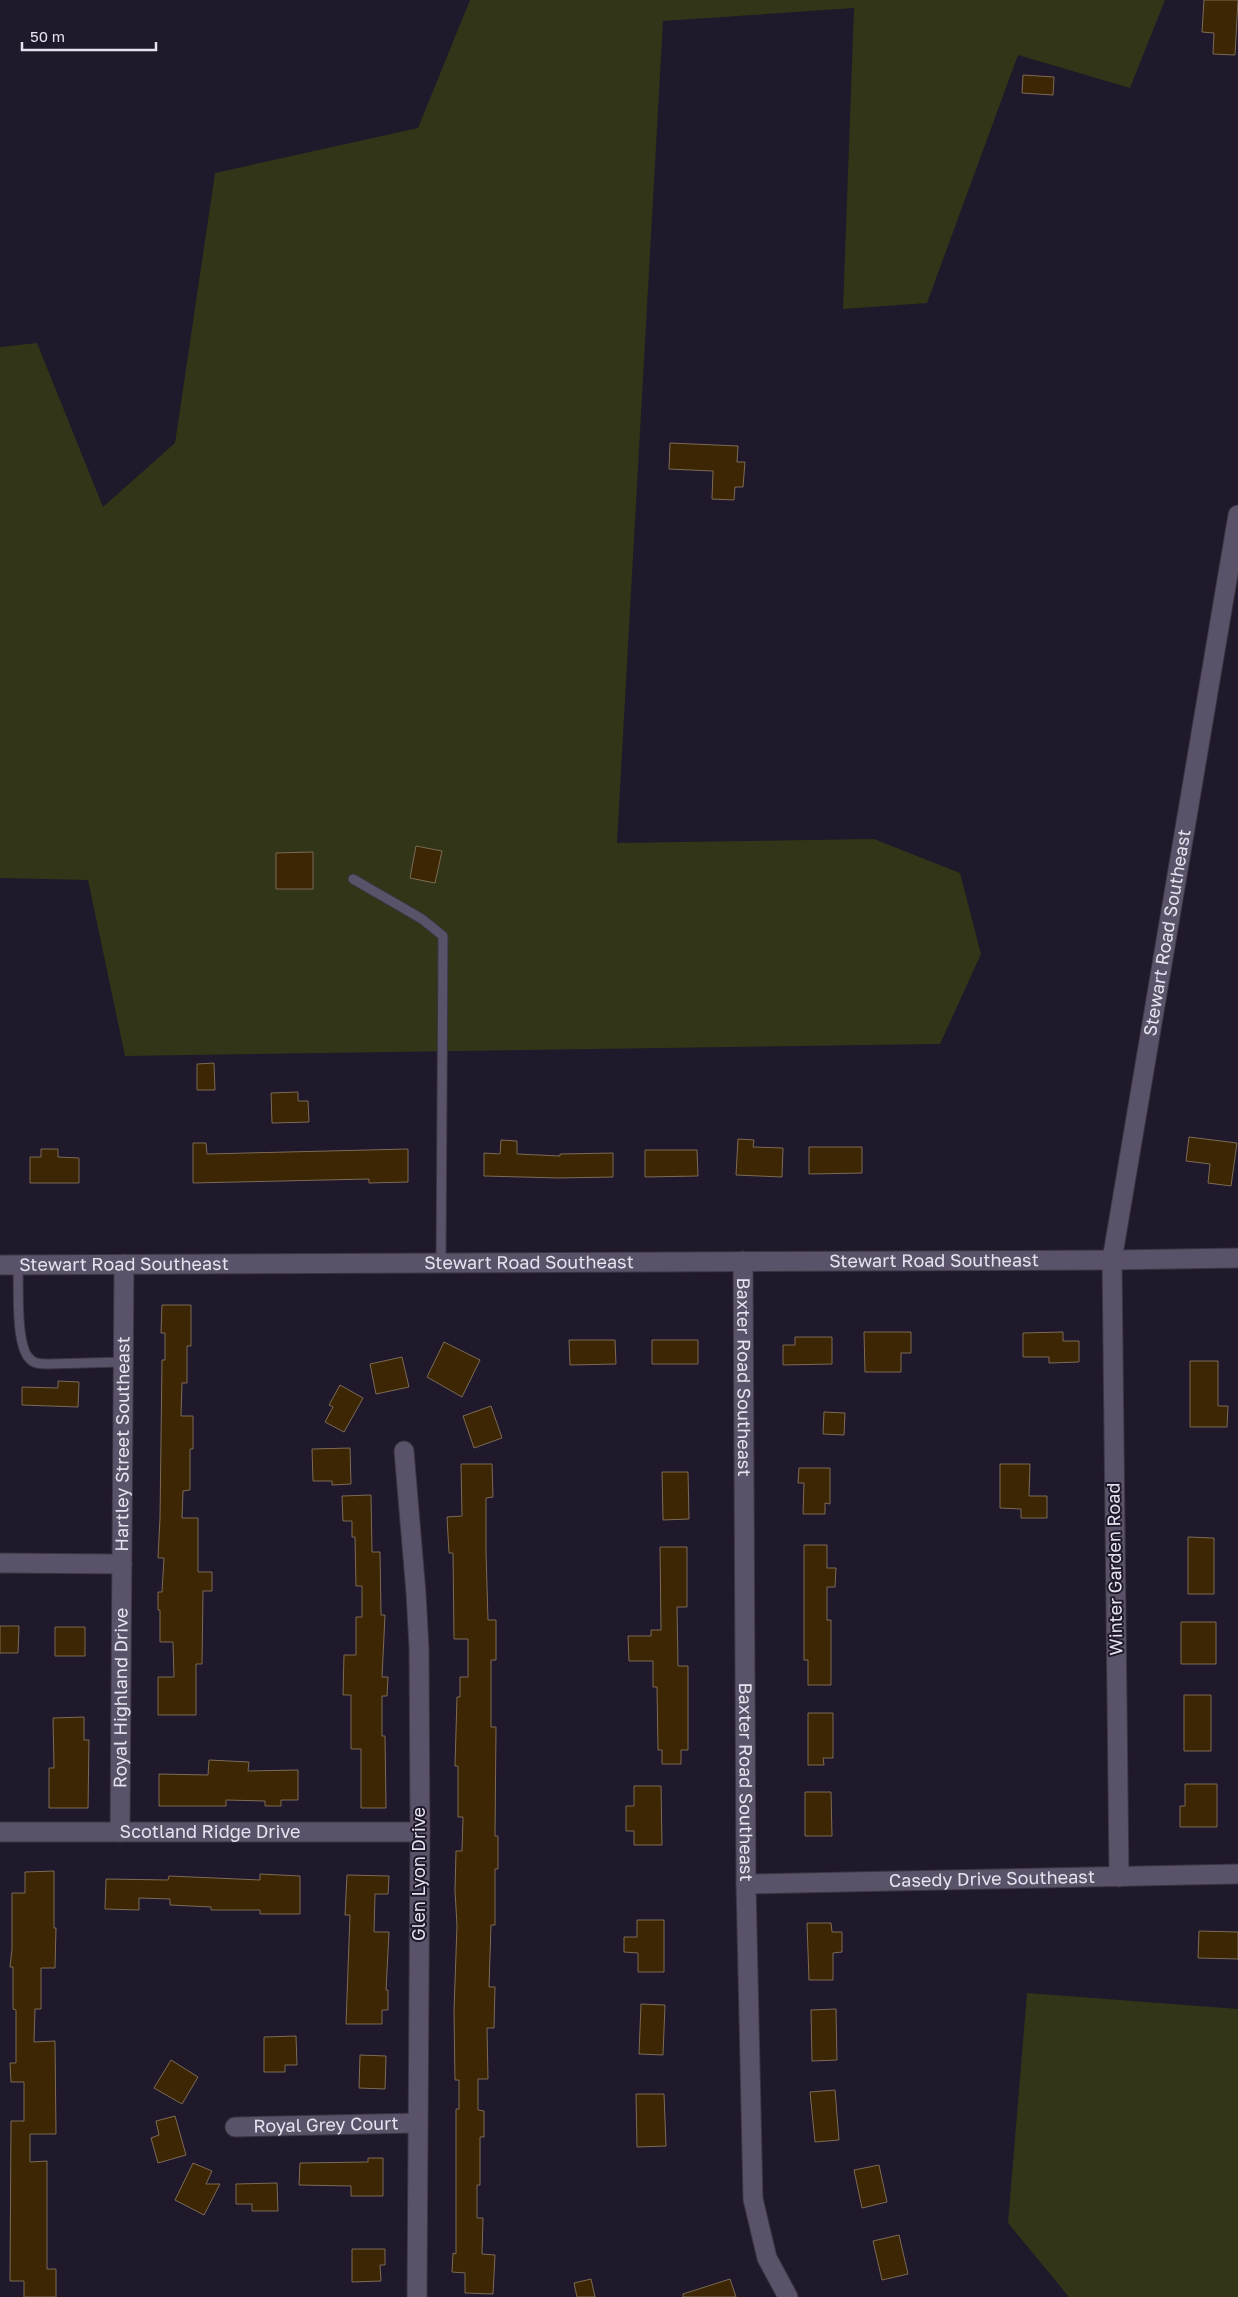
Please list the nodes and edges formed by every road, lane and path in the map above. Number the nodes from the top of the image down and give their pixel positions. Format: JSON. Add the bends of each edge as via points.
{"nodes":[{"id":1,"x":1238,"y":515,"type":"edge"},
{"id":2,"x":354,"y":879,"type":"dead end"},
{"id":3,"x":1238,"y":1258,"type":"edge"},
{"id":4,"x":743,"y":1260,"type":"junction"},
{"id":5,"x":1112,"y":1260,"type":"junction"},
{"id":6,"x":441,"y":1262,"type":"junction"},
{"id":7,"x":124,"y":1264,"type":"junction"},
{"id":8,"x":9,"y":1265,"type":"edge"},
{"id":9,"x":123,"y":1362,"type":"junction"},
{"id":10,"x":404,"y":1451,"type":"dead end"},
{"id":11,"x":0,"y":1563,"type":"edge"},
{"id":12,"x":122,"y":1564,"type":"junction"},
{"id":13,"x":0,"y":1832,"type":"edge"},
{"id":14,"x":120,"y":1832,"type":"junction"},
{"id":15,"x":420,"y":1832,"type":"junction"},
{"id":16,"x":1238,"y":1874,"type":"edge"},
{"id":17,"x":1118,"y":1877,"type":"junction"},
{"id":18,"x":746,"y":1884,"type":"junction"},
{"id":19,"x":418,"y":2123,"type":"junction"},
{"id":20,"x":235,"y":2127,"type":"dead end"},
{"id":21,"x":417,"y":2297,"type":"edge"},
{"id":22,"x":788,"y":2297,"type":"edge"}],
"edges":[{"from":1,"to":5,"type":"street","name":"Stewart Road Southeast"},
{"from":2,"to":6,"type":"lane","via":[[422,919],[443,936]]},
{"from":3,"to":5,"type":"street"},
{"from":4,"to":5,"type":"street","name":"Stewart Road Southeast"},
{"from":4,"to":6,"type":"street","name":"Stewart Road Southeast"},
{"from":4,"to":18,"type":"street","name":"Baxter Road Southeast"},
{"from":5,"to":17,"type":"street","name":"Winter Garden Road"},
{"from":6,"to":7,"type":"street","name":"Stewart Road Southeast"},
{"from":7,"to":8,"type":"street","name":"Stewart Road Southeast"},
{"from":7,"to":9,"type":"street","name":"Hartley Street Southeast"},
{"from":8,"to":9,"type":"lane","via":[[21,1343],[29,1359],[48,1364]]},
{"from":9,"to":12,"type":"street","name":"Hartley Street Southeast"},
{"from":10,"to":15,"type":"street","name":"Glen Lyon Drive","via":[[416,1593]]},
{"from":11,"to":12,"type":"street","name":"Hartley Street Southeast"},
{"from":12,"to":14,"type":"street","name":"Royal Highland Drive"},
{"from":13,"to":14,"type":"street","name":"Scotland Ridge Drive"},
{"from":14,"to":15,"type":"street","name":"Scotland Ridge Drive"},
{"from":15,"to":19,"type":"street","name":"Glen Lyon Drive"},
{"from":16,"to":17,"type":"street","name":"Casedy Drive Southeast"},
{"from":17,"to":18,"type":"street","name":"Casedy Drive Southeast"},
{"from":18,"to":22,"type":"street","name":"Baxter Road Southeast","via":[[753,2199],[767,2258]]},
{"from":19,"to":20,"type":"street","name":"Royal Grey Court"},
{"from":19,"to":21,"type":"street","name":"Glen Lyon Drive"}]}
